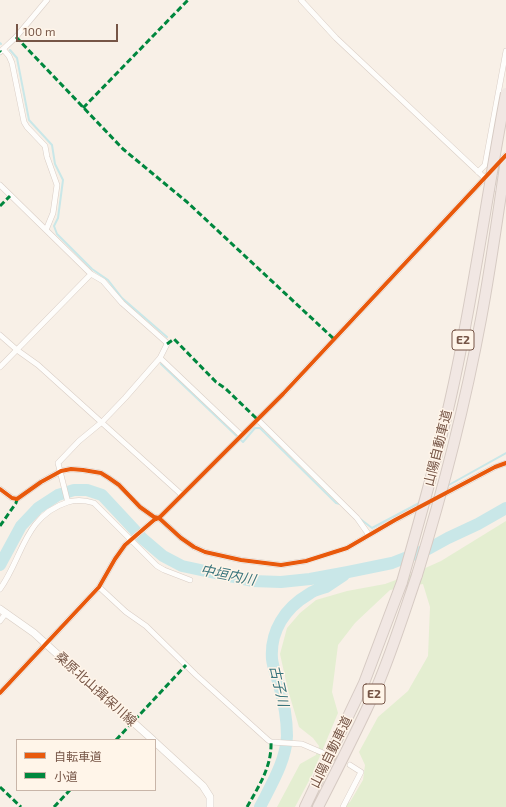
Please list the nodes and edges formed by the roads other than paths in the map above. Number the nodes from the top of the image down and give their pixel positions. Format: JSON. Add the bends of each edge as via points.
{"nodes":[{"id":1,"x":47,"y":0,"type":"edge"},
{"id":2,"x":301,"y":0,"type":"edge"},
{"id":3,"x":2,"y":51,"type":"edge"},
{"id":4,"x":506,"y":51,"type":"edge"},
{"id":5,"x":506,"y":94,"type":"edge"},
{"id":6,"x":506,"y":155,"type":"edge"},
{"id":7,"x":486,"y":157,"type":"junction"},
{"id":8,"x":503,"y":160,"type":"edge"},
{"id":9,"x":478,"y":172,"type":"junction"},
{"id":10,"x":484,"y":178,"type":"junction"},
{"id":11,"x":0,"y":185,"type":"edge"},
{"id":12,"x":506,"y":198,"type":"edge"},
{"id":13,"x":46,"y":230,"type":"junction"},
{"id":14,"x":91,"y":274,"type":"junction"},
{"id":15,"x":0,"y":335,"type":"edge"},
{"id":16,"x":17,"y":350,"type":"junction"},
{"id":17,"x":160,"y":358,"type":"junction"},
{"id":18,"x":0,"y":367,"type":"edge"},
{"id":19,"x":257,"y":419,"type":"junction"},
{"id":20,"x":102,"y":422,"type":"junction"},
{"id":21,"x":241,"y":435,"type":"junction"},
{"id":22,"x":506,"y":463,"type":"edge"},
{"id":23,"x":62,"y":473,"type":"junction"},
{"id":24,"x":0,"y":489,"type":"edge"},
{"id":25,"x":182,"y":495,"type":"junction"},
{"id":26,"x":67,"y":500,"type":"junction"},
{"id":27,"x":156,"y":519,"type":"junction"},
{"id":28,"x":369,"y":535,"type":"junction"},
{"id":29,"x":132,"y":539,"type":"junction"},
{"id":30,"x":190,"y":580,"type":"dead end"},
{"id":31,"x":99,"y":587,"type":"junction"},
{"id":32,"x":0,"y":590,"type":"edge"},
{"id":33,"x":3,"y":611,"type":"edge"},
{"id":34,"x":0,"y":621,"type":"edge"},
{"id":35,"x":46,"y":644,"type":"junction"},
{"id":36,"x":0,"y":694,"type":"edge"},
{"id":37,"x":152,"y":739,"type":"edge"},
{"id":38,"x":156,"y":743,"type":"edge"},
{"id":39,"x":323,"y":753,"type":"tunnel mouth"},
{"id":40,"x":350,"y":765,"type":"tunnel mouth"},
{"id":41,"x":210,"y":807,"type":"edge"},
{"id":42,"x":305,"y":807,"type":"edge"},
{"id":43,"x":318,"y":807,"type":"edge"},
{"id":44,"x":343,"y":807,"type":"edge"}],
"edges":[{"from":1,"to":3,"type":"street"},
{"from":2,"to":9,"type":"street","via":[[336,38]]},
{"from":3,"to":13,"type":"street","via":[[9,56],[12,63],[24,122],[45,146],[57,185],[54,213]]},
{"from":4,"to":7,"type":"street"},
{"from":5,"to":42,"type":"highway","name":"山陽自動車道","number":"E2","bridge":true,"via":[[452,391],[402,582],[364,683]]},
{"from":6,"to":8,"type":"street"},
{"from":7,"to":8,"type":"street"},
{"from":7,"to":9,"type":"street","via":[[485,165]]},
{"from":8,"to":10,"type":"street"},
{"from":8,"to":43,"type":"highway","name":"山陽自動車道","number":"E2","bridge":true,"via":[[481,319],[437,509],[400,626],[376,688],[350,746]]},
{"from":9,"to":10,"type":"street"},
{"from":10,"to":12,"type":"street"},
{"from":10,"to":19,"type":"street"},
{"from":11,"to":13,"type":"street"},
{"from":13,"to":14,"type":"street"},
{"from":14,"to":16,"type":"street"},
{"from":14,"to":17,"type":"street","via":[[103,281],[122,304],[166,342]]},
{"from":15,"to":16,"type":"street"},
{"from":16,"to":18,"type":"street"},
{"from":16,"to":20,"type":"street","via":[[38,365]]},
{"from":17,"to":20,"type":"street"},
{"from":17,"to":21,"type":"street"},
{"from":19,"to":21,"type":"street"},
{"from":19,"to":28,"type":"street","via":[[357,518]]},
{"from":20,"to":23,"type":"street","via":[[58,463]]},
{"from":20,"to":25,"type":"street"},
{"from":21,"to":25,"type":"street"},
{"from":22,"to":28,"type":"street"},
{"from":23,"to":24,"type":"street","via":[[41,482],[17,499]]},
{"from":23,"to":26,"type":"street"},
{"from":23,"to":27,"type":"street","via":[[77,469],[101,473],[119,485]]},
{"from":25,"to":27,"type":"street"},
{"from":26,"to":29,"type":"street","via":[[86,500],[94,503]]},
{"from":26,"to":32,"type":"street","via":[[50,510],[28,534]]},
{"from":27,"to":28,"type":"street","via":[[205,552],[281,565],[306,562],[332,554]]},
{"from":27,"to":29,"type":"street"},
{"from":29,"to":30,"type":"street","via":[[164,570]]},
{"from":29,"to":31,"type":"street","via":[[114,559]]},
{"from":31,"to":35,"type":"street"},
{"from":31,"to":39,"type":"street","via":[[146,626],[268,740],[302,744]]},
{"from":33,"to":34,"type":"street"},
{"from":33,"to":35,"type":"main road","name":"桑原北山揖保川線"},
{"from":35,"to":36,"type":"street"},
{"from":35,"to":37,"type":"main road","name":"桑原北山揖保川線"},
{"from":38,"to":41,"type":"main road","via":[[203,786],[210,798]]},
{"from":40,"to":44,"type":"street","via":[[361,772]]}]}
